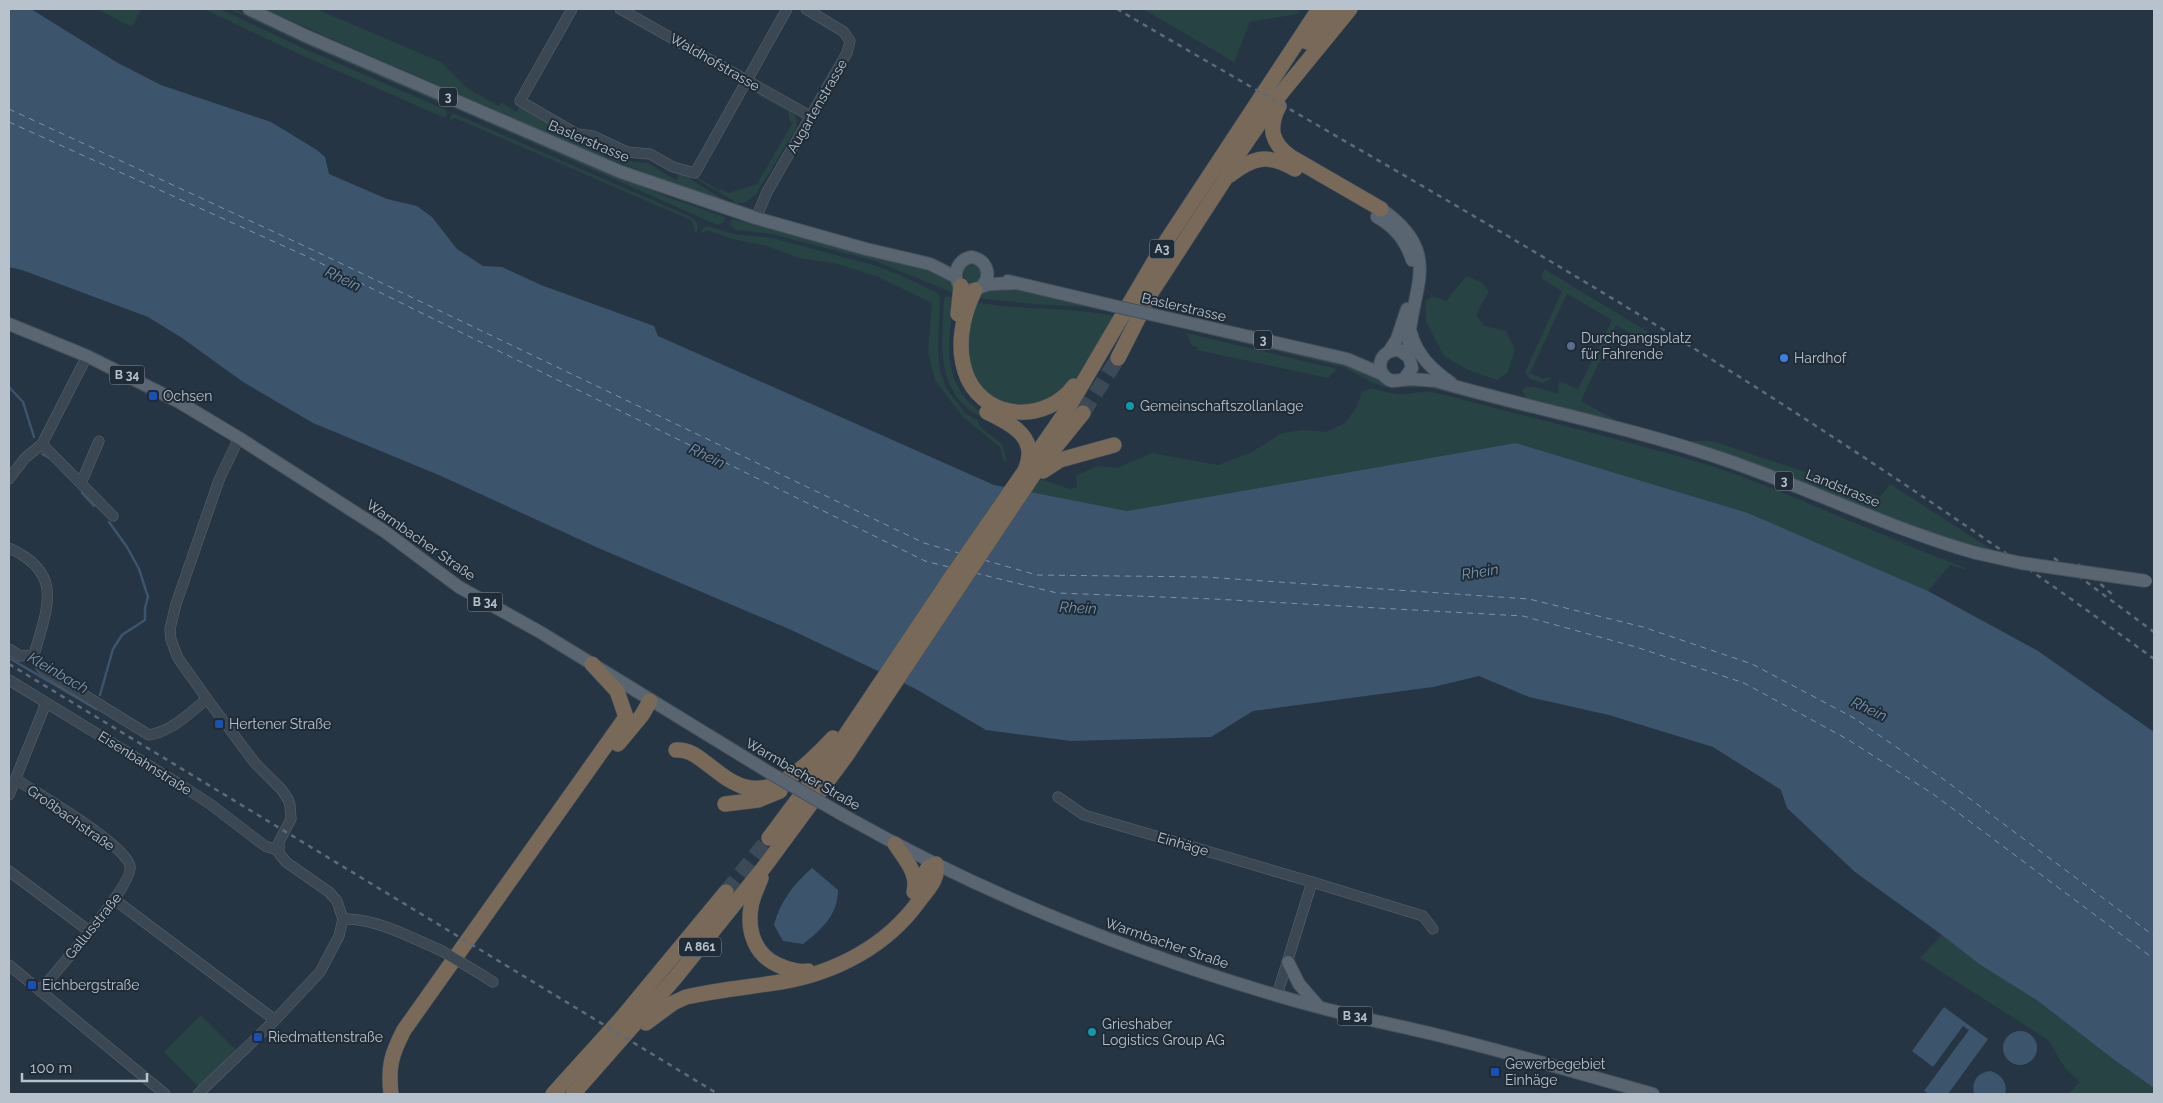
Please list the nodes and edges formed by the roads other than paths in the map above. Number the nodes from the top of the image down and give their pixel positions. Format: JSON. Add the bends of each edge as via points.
{"nodes":[{"id":1,"x":249,"y":9,"type":"edge"},
{"id":2,"x":572,"y":9,"type":"edge"},
{"id":3,"x":620,"y":9,"type":"edge"},
{"id":4,"x":787,"y":9,"type":"edge"},
{"id":5,"x":806,"y":9,"type":"edge"},
{"id":6,"x":1319,"y":9,"type":"edge"},
{"id":7,"x":1334,"y":9,"type":"edge"},
{"id":8,"x":1350,"y":9,"type":"edge"},
{"id":9,"x":1299,"y":73,"type":"junction"},
{"id":10,"x":748,"y":81,"type":"junction"},
{"id":11,"x":1267,"y":89,"type":"junction"},
{"id":12,"x":810,"y":116,"type":"junction"},
{"id":13,"x":1225,"y":179,"type":"junction"},
{"id":14,"x":1379,"y":213,"type":"junction"},
{"id":15,"x":756,"y":218,"type":"junction"},
{"id":16,"x":960,"y":262,"type":"junction"},
{"id":17,"x":930,"y":264,"type":"junction"},
{"id":18,"x":988,"y":273,"type":"junction"},
{"id":19,"x":969,"y":284,"type":"junction"},
{"id":20,"x":1015,"y":284,"type":"junction"},
{"id":21,"x":1119,"y":321,"type":"junction"},
{"id":22,"x":9,"y":324,"type":"edge"},
{"id":23,"x":1410,"y":330,"type":"junction"},
{"id":24,"x":1388,"y":352,"type":"junction"},
{"id":25,"x":87,"y":356,"type":"junction"},
{"id":26,"x":1118,"y":358,"type":"tunnel mouth"},
{"id":27,"x":1410,"y":360,"type":"junction"},
{"id":28,"x":1364,"y":362,"type":"junction"},
{"id":29,"x":1382,"y":374,"type":"junction"},
{"id":30,"x":1404,"y":379,"type":"junction"},
{"id":31,"x":1436,"y":381,"type":"junction"},
{"id":32,"x":1457,"y":387,"type":"junction"},
{"id":33,"x":1083,"y":412,"type":"tunnel mouth"},
{"id":34,"x":239,"y":438,"type":"junction"},
{"id":35,"x":99,"y":441,"type":"dead end"},
{"id":36,"x":42,"y":444,"type":"junction"},
{"id":37,"x":1114,"y":445,"type":"dead end"},
{"id":38,"x":1035,"y":471,"type":"junction"},
{"id":39,"x":9,"y":479,"type":"edge"},
{"id":40,"x":81,"y":483,"type":"junction"},
{"id":41,"x":113,"y":516,"type":"dead end"},
{"id":42,"x":9,"y":548,"type":"edge"},
{"id":43,"x":957,"y":579,"type":"junction"},
{"id":44,"x":2150,"y":582,"type":"edge"},
{"id":45,"x":9,"y":649,"type":"edge"},
{"id":46,"x":34,"y":655,"type":"junction"},
{"id":47,"x":592,"y":664,"type":"junction"},
{"id":48,"x":9,"y":680,"type":"edge"},
{"id":49,"x":881,"y":692,"type":"junction"},
{"id":50,"x":207,"y":698,"type":"junction"},
{"id":51,"x":650,"y":701,"type":"junction"},
{"id":52,"x":46,"y":703,"type":"junction"},
{"id":53,"x":862,"y":710,"type":"junction"},
{"id":54,"x":626,"y":717,"type":"junction"},
{"id":55,"x":842,"y":739,"type":"junction"},
{"id":56,"x":676,"y":750,"type":"dead end"},
{"id":57,"x":819,"y":770,"type":"junction"},
{"id":58,"x":16,"y":780,"type":"junction"},
{"id":59,"x":794,"y":792,"type":"dead end"},
{"id":60,"x":9,"y":795,"type":"edge"},
{"id":61,"x":1058,"y":797,"type":"dead end"},
{"id":62,"x":725,"y":804,"type":"dead end"},
{"id":63,"x":769,"y":838,"type":"tunnel mouth"},
{"id":64,"x":895,"y":844,"type":"junction"},
{"id":65,"x":278,"y":850,"type":"junction"},
{"id":66,"x":125,"y":856,"type":"joint"},
{"id":67,"x":936,"y":864,"type":"junction"},
{"id":68,"x":765,"y":866,"type":"junction"},
{"id":69,"x":9,"y":871,"type":"edge"},
{"id":70,"x":1312,"y":882,"type":"junction"},
{"id":71,"x":915,"y":889,"type":"junction"},
{"id":72,"x":726,"y":892,"type":"tunnel mouth"},
{"id":73,"x":115,"y":900,"type":"junction"},
{"id":74,"x":343,"y":919,"type":"junction"},
{"id":75,"x":1433,"y":929,"type":"dead end"},
{"id":76,"x":89,"y":931,"type":"junction"},
{"id":77,"x":1288,"y":962,"type":"junction"},
{"id":78,"x":9,"y":966,"type":"edge"},
{"id":79,"x":493,"y":982,"type":"dead end"},
{"id":80,"x":40,"y":991,"type":"junction"},
{"id":81,"x":1277,"y":995,"type":"junction"},
{"id":82,"x":1319,"y":1007,"type":"junction"},
{"id":83,"x":275,"y":1020,"type":"junction"},
{"id":84,"x":633,"y":1028,"type":"junction"},
{"id":85,"x":165,"y":1094,"type":"edge"},
{"id":86,"x":198,"y":1094,"type":"edge"},
{"id":87,"x":391,"y":1094,"type":"edge"},
{"id":88,"x":398,"y":1094,"type":"edge"},
{"id":89,"x":553,"y":1094,"type":"edge"},
{"id":90,"x":573,"y":1094,"type":"edge"},
{"id":91,"x":1653,"y":1094,"type":"edge"}],
"edges":[{"from":1,"to":15,"type":"main road","name":"Baslerstrasse","number":"3","via":[[621,172]]},
{"from":2,"to":10,"type":"street","via":[[520,101],[577,134],[593,136],[627,152],[650,154],[673,168],[695,174]]},
{"from":3,"to":10,"type":"street","name":"Waldhofstrasse"},
{"from":4,"to":10,"type":"street"},
{"from":5,"to":12,"type":"street","name":"Augartenstrasse","via":[[844,32],[850,41],[847,53]]},
{"from":6,"to":11,"type":"highway","number":"A3"},
{"from":7,"to":11,"type":"highway","number":"A3"},
{"from":8,"to":9,"type":"highway","number":"A3"},
{"from":9,"to":13,"type":"highway","number":"A3","via":[[1264,117]]},
{"from":9,"to":14,"type":"highway","via":[[1274,117],[1272,132],[1277,144],[1291,157]]},
{"from":10,"to":12,"type":"street","name":"Waldhofstrasse"},
{"from":11,"to":21,"type":"highway","number":"A3","via":[[1165,243]]},
{"from":12,"to":15,"type":"street","name":"Augartenstrasse"},
{"from":13,"to":14,"type":"highway","via":[[1249,162],[1276,160]]},
{"from":13,"to":26,"type":"highway","number":"A3","via":[[1151,293]]},
{"from":14,"to":23,"type":"main road","via":[[1408,231],[1418,250],[1420,272]]},
{"from":14,"to":24,"type":"main road","via":[[1409,250],[1414,272],[1397,339]]},
{"from":15,"to":17,"type":"main road","name":"Baslerstrasse","number":"3"},
{"from":16,"to":17,"type":"main road","name":"Baslerstrasse","number":"3"},
{"from":16,"to":18,"type":"main road","via":[[976,258],[984,263]]},
{"from":16,"to":19,"type":"main road","via":[[955,271]]},
{"from":17,"to":19,"type":"main road","name":"Baslerstrasse","number":"3"},
{"from":18,"to":19,"type":"main road"},
{"from":18,"to":20,"type":"main road","name":"Baslerstrasse","number":"3"},
{"from":19,"to":20,"type":"main road","name":"Baslerstrasse","number":"3"},
{"from":19,"to":21,"type":"highway","via":[[961,337],[968,379],[980,395],[1012,412],[1039,411],[1061,400]]},
{"from":19,"to":38,"type":"highway","via":[[960,301],[953,341],[959,376],[977,405],[1008,422],[1024,436]]},
{"from":20,"to":28,"type":"main road","name":"Baslerstrasse","number":"3","bridge":true},
{"from":21,"to":38,"type":"highway","number":"A3"},
{"from":22,"to":25,"type":"main road","name":"Warmbacher Straße","number":"B 34"},
{"from":23,"to":27,"type":"main road"},
{"from":23,"to":32,"type":"main road","via":[[1422,358]]},
{"from":24,"to":27,"type":"main road","via":[[1403,351]]},
{"from":24,"to":28,"type":"main road"},
{"from":24,"to":29,"type":"main road","via":[[1380,366]]},
{"from":25,"to":34,"type":"main road","name":"Warmbacher Straße","number":"B 34","via":[[160,392]]},
{"from":25,"to":36,"type":"street"},
{"from":27,"to":30,"type":"main road","via":[[1410,372]]},
{"from":27,"to":31,"type":"main road","name":"Landstrasse","number":"3"},
{"from":28,"to":29,"type":"main road","name":"Baslerstrasse","number":"3"},
{"from":29,"to":30,"type":"main road","via":[[1392,381]]},
{"from":30,"to":31,"type":"main road","name":"Landstrasse","number":"3"},
{"from":31,"to":32,"type":"main road","name":"Landstrasse","number":"3"},
{"from":32,"to":44,"type":"main road","name":"Landstrasse","number":"3","bridge":true,"via":[[1716,456],[1916,535],[1976,554]]},
{"from":33,"to":38,"type":"highway","number":"A3"},
{"from":34,"to":47,"type":"main road","name":"Warmbacher Straße","number":"B 34","via":[[391,535],[459,587]]},
{"from":34,"to":50,"type":"street","via":[[219,480],[170,629],[178,658]]},
{"from":35,"to":40,"type":"street"},
{"from":36,"to":39,"type":"street","via":[[25,458]]},
{"from":36,"to":40,"type":"street"},
{"from":37,"to":38,"type":"highway","via":[[1060,460]]},
{"from":38,"to":43,"type":"highway","number":"A3"},
{"from":38,"to":43,"type":"highway","number":"A3","via":[[1020,497]]},
{"from":40,"to":41,"type":"street"},
{"from":42,"to":46,"type":"street","via":[[36,565],[45,578],[48,597]]},
{"from":43,"to":49,"type":"highway","number":"A 861"},
{"from":45,"to":46,"type":"street","via":[[20,656]]},
{"from":46,"to":50,"type":"street","via":[[42,669],[149,735],[162,733]]},
{"from":47,"to":51,"type":"main road","name":"Warmbacher Straße","number":"B 34"},
{"from":47,"to":54,"type":"highway","via":[[617,691]]},
{"from":48,"to":52,"type":"street","name":"Eisenbahnstraße"},
{"from":49,"to":53,"type":"highway","number":"A 861"},
{"from":49,"to":68,"type":"highway","number":"A 861","via":[[836,769]]},
{"from":50,"to":65,"type":"street","via":[[255,763],[288,799],[291,820]]},
{"from":51,"to":54,"type":"highway","via":[[632,708]]},
{"from":51,"to":64,"type":"main road","name":"Warmbacher Straße","number":"B 34","bridge":true},
{"from":51,"to":88,"type":"highway","via":[[408,1034],[396,1058],[394,1077]]},
{"from":52,"to":58,"type":"street"},
{"from":52,"to":65,"type":"street","name":"Eisenbahnstraße","via":[[184,787],[265,846]]},
{"from":53,"to":55,"type":"highway","number":"A 861"},
{"from":53,"to":56,"type":"highway","via":[[811,760],[776,785],[764,788],[736,784],[688,751]]},
{"from":54,"to":87,"type":"highway","via":[[404,1030],[392,1052],[388,1073]]},
{"from":55,"to":57,"type":"highway","number":"A 861"},
{"from":55,"to":62,"type":"highway","via":[[810,769],[778,792],[758,800]]},
{"from":57,"to":59,"type":"highway"},
{"from":57,"to":63,"type":"highway","number":"A 861"},
{"from":58,"to":60,"type":"street"},
{"from":58,"to":66,"type":"street","name":"Großbachstraße","via":[[100,835]]},
{"from":61,"to":70,"type":"street","name":"Einhäge","via":[[1084,815]]},
{"from":64,"to":67,"type":"main road","name":"Warmbacher Straße","number":"B 34"},
{"from":64,"to":71,"type":"highway","via":[[911,868]]},
{"from":65,"to":74,"type":"street","via":[[286,862],[329,892],[337,901]]},
{"from":66,"to":73,"type":"street","name":"Gallusstraße","via":[[131,875]]},
{"from":67,"to":71,"type":"highway","via":[[922,875]]},
{"from":67,"to":81,"type":"main road","name":"Warmbacher Straße","number":"B 34","via":[[1062,922],[1170,962]]},
{"from":67,"to":84,"type":"highway","via":[[938,874],[912,912],[894,931],[856,956],[806,977],[686,997]]},
{"from":68,"to":71,"type":"highway","via":[[751,906],[752,938],[759,952],[788,970],[805,972],[822,967],[865,946],[891,928]]},
{"from":68,"to":84,"type":"highway","number":"A 861"},
{"from":69,"to":76,"type":"street"},
{"from":70,"to":75,"type":"street","name":"Einhäge","via":[[1423,916]]},
{"from":70,"to":77,"type":"street"},
{"from":72,"to":89,"type":"highway","number":"A 861"},
{"from":73,"to":76,"type":"street","name":"Gallusstraße"},
{"from":73,"to":83,"type":"street"},
{"from":74,"to":79,"type":"street","bridge":true,"via":[[357,919],[397,931],[442,951]]},
{"from":74,"to":83,"type":"street","via":[[339,936],[320,972]]},
{"from":76,"to":80,"type":"street","name":"Gallusstraße"},
{"from":77,"to":81,"type":"street"},
{"from":77,"to":82,"type":"main road","via":[[1299,984]]},
{"from":78,"to":80,"type":"street"},
{"from":80,"to":85,"type":"street"},
{"from":81,"to":82,"type":"main road","name":"Warmbacher Straße","number":"B 34"},
{"from":82,"to":91,"type":"main road","name":"Warmbacher Straße","number":"B 34","via":[[1450,1038]]},
{"from":83,"to":86,"type":"street"},
{"from":84,"to":90,"type":"highway","number":"A 861"}]}
